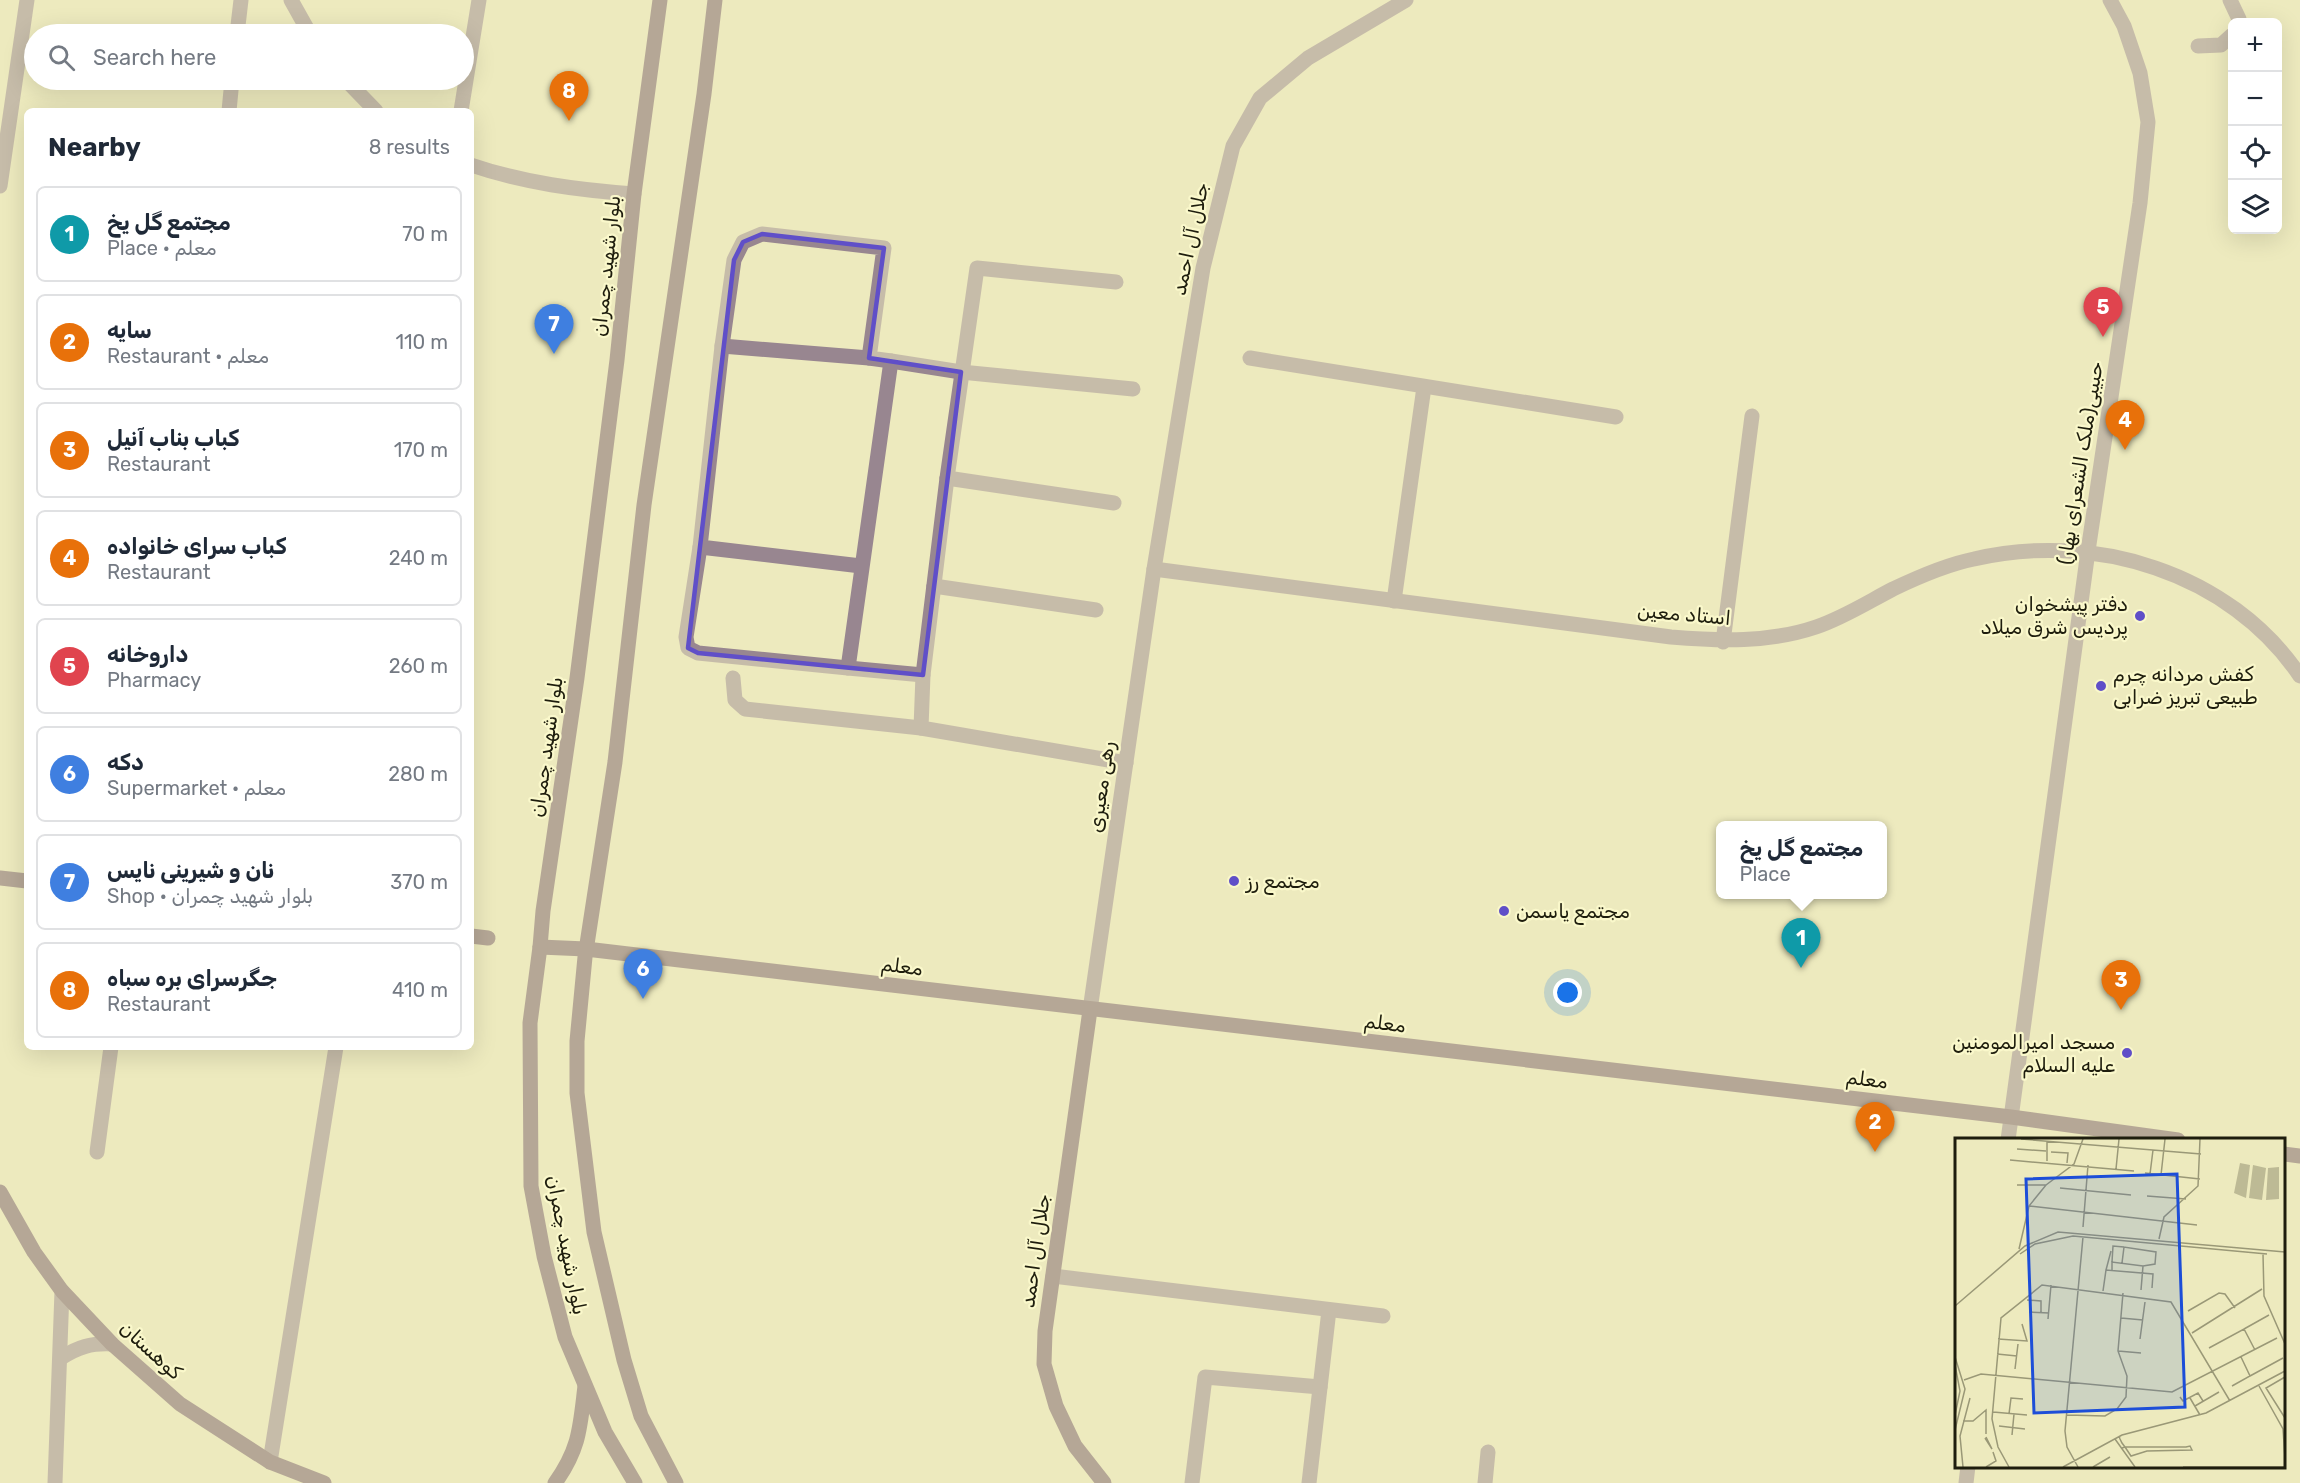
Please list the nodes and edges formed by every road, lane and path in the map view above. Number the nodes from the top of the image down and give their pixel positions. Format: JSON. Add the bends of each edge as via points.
{"nodes":[{"id":1,"x":27,"y":0,"type":"edge"},
{"id":2,"x":241,"y":0,"type":"edge"},
{"id":3,"x":291,"y":0,"type":"edge"},
{"id":4,"x":479,"y":0,"type":"edge"},
{"id":5,"x":660,"y":0,"type":"edge"},
{"id":6,"x":716,"y":0,"type":"edge"},
{"id":7,"x":1406,"y":0,"type":"edge"},
{"id":8,"x":2110,"y":0,"type":"edge"},
{"id":9,"x":2230,"y":0,"type":"edge"},
{"id":10,"x":2239,"y":18,"type":"edge"},
{"id":11,"x":238,"y":24,"type":"edge"},
{"id":12,"x":304,"y":24,"type":"edge"},
{"id":13,"x":474,"y":31,"type":"edge"},
{"id":14,"x":2228,"y":39,"type":"edge"},
{"id":15,"x":2198,"y":46,"type":"dead end"},
{"id":16,"x":231,"y":90,"type":"edge"},
{"id":17,"x":356,"y":90,"type":"edge"},
{"id":18,"x":464,"y":90,"type":"edge"},
{"id":19,"x":229,"y":108,"type":"edge"},
{"id":20,"x":373,"y":108,"type":"edge"},
{"id":21,"x":461,"y":108,"type":"edge"},
{"id":22,"x":2,"y":158,"type":"edge"},
{"id":23,"x":474,"y":166,"type":"edge"},
{"id":24,"x":0,"y":186,"type":"edge"},
{"id":25,"x":634,"y":194,"type":"junction"},
{"id":26,"x":1116,"y":282,"type":"dead end"},
{"id":27,"x":722,"y":346,"type":"junction"},
{"id":28,"x":869,"y":358,"type":"junction"},
{"id":29,"x":1250,"y":358,"type":"dead end"},
{"id":30,"x":891,"y":361,"type":"junction"},
{"id":31,"x":961,"y":372,"type":"junction"},
{"id":32,"x":1424,"y":387,"type":"junction"},
{"id":33,"x":1133,"y":389,"type":"dead end"},
{"id":34,"x":1752,"y":416,"type":"dead end"},
{"id":35,"x":1616,"y":417,"type":"dead end"},
{"id":36,"x":947,"y":478,"type":"junction"},
{"id":37,"x":1114,"y":503,"type":"dead end"},
{"id":38,"x":700,"y":547,"type":"junction"},
{"id":39,"x":2088,"y":551,"type":"junction"},
{"id":40,"x":861,"y":566,"type":"junction"},
{"id":41,"x":1154,"y":569,"type":"junction"},
{"id":42,"x":934,"y":586,"type":"junction"},
{"id":43,"x":1394,"y":601,"type":"junction"},
{"id":44,"x":1096,"y":610,"type":"dead end"},
{"id":45,"x":1723,"y":642,"type":"junction"},
{"id":46,"x":848,"y":668,"type":"junction"},
{"id":47,"x":923,"y":675,"type":"junction"},
{"id":48,"x":2300,"y":676,"type":"edge"},
{"id":49,"x":734,"y":678,"type":"dead end"},
{"id":50,"x":921,"y":728,"type":"junction"},
{"id":51,"x":1126,"y":763,"type":"junction"},
{"id":52,"x":0,"y":879,"type":"edge"},
{"id":53,"x":24,"y":881,"type":"edge"},
{"id":54,"x":474,"y":936,"type":"edge"},
{"id":55,"x":488,"y":938,"type":"dead end"},
{"id":56,"x":540,"y":947,"type":"junction"},
{"id":57,"x":586,"y":949,"type":"junction"},
{"id":58,"x":1090,"y":1010,"type":"junction"},
{"id":59,"x":111,"y":1050,"type":"edge"},
{"id":60,"x":336,"y":1050,"type":"edge"},
{"id":61,"x":2011,"y":1117,"type":"junction"},
{"id":62,"x":2008,"y":1138,"type":"edge"},
{"id":63,"x":2163,"y":1138,"type":"edge"},
{"id":64,"x":97,"y":1152,"type":"dead end"},
{"id":65,"x":2285,"y":1154,"type":"edge"},
{"id":66,"x":2300,"y":1156,"type":"edge"},
{"id":67,"x":0,"y":1192,"type":"edge"},
{"id":68,"x":1053,"y":1275,"type":"junction"},
{"id":69,"x":62,"y":1292,"type":"junction"},
{"id":70,"x":1329,"y":1310,"type":"junction"},
{"id":71,"x":1383,"y":1316,"type":"dead end"},
{"id":72,"x":112,"y":1344,"type":"junction"},
{"id":73,"x":60,"y":1358,"type":"junction"},
{"id":74,"x":585,"y":1386,"type":"junction"},
{"id":75,"x":1320,"y":1387,"type":"junction"},
{"id":76,"x":1488,"y":1452,"type":"dead end"},
{"id":77,"x":270,"y":1462,"type":"junction"},
{"id":78,"x":1968,"y":1468,"type":"edge"},
{"id":79,"x":54,"y":1483,"type":"edge"},
{"id":80,"x":324,"y":1483,"type":"edge"},
{"id":81,"x":555,"y":1483,"type":"edge"},
{"id":82,"x":635,"y":1483,"type":"edge"},
{"id":83,"x":676,"y":1483,"type":"edge"},
{"id":84,"x":1104,"y":1483,"type":"edge"},
{"id":85,"x":1192,"y":1483,"type":"edge"},
{"id":86,"x":1309,"y":1483,"type":"edge"},
{"id":87,"x":1485,"y":1483,"type":"edge"},
{"id":88,"x":1966,"y":1483,"type":"edge"}],
"edges":[{"from":1,"to":22,"type":"street"},
{"from":2,"to":11,"type":"street"},
{"from":3,"to":12,"type":"street"},
{"from":4,"to":13,"type":"street"},
{"from":5,"to":25,"type":"main road","name":"بلوار شهید چمران"},
{"from":6,"to":57,"type":"main road","name":"بلوار شهید چمران","via":[[644,505],[615,762]]},
{"from":7,"to":41,"type":"street","name":"جلال آل احمد","via":[[1308,58],[1260,98],[1233,146],[1203,268]]},
{"from":8,"to":39,"type":"street","name":"حبیبی(ملک الشعرای بهار)","via":[[2124,26],[2140,73],[2148,122],[2140,203]]},
{"from":9,"to":10,"type":"street"},
{"from":14,"to":15,"type":"street","via":[[2221,45]]},
{"from":16,"to":19,"type":"street"},
{"from":17,"to":20,"type":"street"},
{"from":18,"to":21,"type":"street"},
{"from":22,"to":24,"type":"street"},
{"from":23,"to":25,"type":"street","via":[[504,176],[579,190]]},
{"from":25,"to":56,"type":"main road","name":"بلوار شهید چمران","via":[[617,360]]},
{"from":26,"to":31,"type":"street","via":[[977,268]]},
{"from":27,"to":28,"type":"street"},
{"from":27,"to":28,"type":"street","via":[[734,260],[743,242],[762,234],[884,249]]},
{"from":27,"to":38,"type":"street"},
{"from":28,"to":30,"type":"street"},
{"from":29,"to":32,"type":"street"},
{"from":30,"to":31,"type":"street"},
{"from":30,"to":40,"type":"street"},
{"from":31,"to":33,"type":"street"},
{"from":31,"to":36,"type":"street"},
{"from":32,"to":35,"type":"street"},
{"from":32,"to":43,"type":"street"},
{"from":34,"to":45,"type":"street"},
{"from":36,"to":37,"type":"street"},
{"from":36,"to":42,"type":"street"},
{"from":38,"to":40,"type":"street"},
{"from":38,"to":46,"type":"street","via":[[686,637],[688,648],[698,653]]},
{"from":39,"to":45,"type":"street","name":"استاد معین","via":[[2033,551],[1973,559],[1895,588],[1815,628]]},
{"from":39,"to":48,"type":"street","name":"استاد معین","via":[[2175,574],[2218,595],[2258,628]]},
{"from":39,"to":61,"type":"street","name":"حبیبی(ملک الشعرای بهار)"},
{"from":40,"to":46,"type":"street"},
{"from":41,"to":43,"type":"street","name":"استاد معین"},
{"from":41,"to":51,"type":"street","name":"رهی معیری"},
{"from":42,"to":44,"type":"street"},
{"from":42,"to":47,"type":"street"},
{"from":43,"to":45,"type":"street","name":"استاد معین"},
{"from":46,"to":47,"type":"street"},
{"from":47,"to":50,"type":"street"},
{"from":49,"to":50,"type":"street","via":[[735,700],[745,709]]},
{"from":50,"to":51,"type":"street"},
{"from":51,"to":58,"type":"street","name":"رهی معیری"},
{"from":52,"to":53,"type":"main road"},
{"from":54,"to":55,"type":"main road"},
{"from":56,"to":57,"type":"main road","name":"معلم"},
{"from":56,"to":74,"type":"main road","name":"بلوار شهید چمران","via":[[530,1023],[531,1186],[565,1337]]},
{"from":57,"to":58,"type":"main road","name":"معلم"},
{"from":57,"to":83,"type":"main road","name":"بلوار شهید چمران","via":[[577,1041],[577,1093],[594,1232],[641,1416]]},
{"from":58,"to":61,"type":"main road","name":"معلم"},
{"from":58,"to":68,"type":"main road","name":"جلال آل احمد"},
{"from":59,"to":64,"type":"street"},
{"from":60,"to":77,"type":"street"},
{"from":61,"to":62,"type":"street","name":"حبیبی(ملک الشعرای بهار)"},
{"from":61,"to":63,"type":"main road","name":"معلم"},
{"from":65,"to":66,"type":"main road"},
{"from":67,"to":69,"type":"main road","name":"کوهستان"},
{"from":68,"to":70,"type":"street"},
{"from":68,"to":84,"type":"main road","name":"جلال آل احمد","via":[[1044,1364],[1056,1406],[1075,1446]]},
{"from":69,"to":72,"type":"main road","name":"کوهستان"},
{"from":69,"to":73,"type":"street"},
{"from":70,"to":71,"type":"street"},
{"from":70,"to":75,"type":"street"},
{"from":72,"to":73,"type":"street","via":[[94,1343]]},
{"from":72,"to":77,"type":"main road","name":"کوهستان","via":[[180,1404]]},
{"from":73,"to":79,"type":"street"},
{"from":74,"to":81,"type":"main road","via":[[579,1439]]},
{"from":74,"to":82,"type":"main road","name":"بلوار شهید چمران"},
{"from":75,"to":85,"type":"street","via":[[1205,1377]]},
{"from":75,"to":86,"type":"street"},
{"from":76,"to":87,"type":"street"},
{"from":77,"to":80,"type":"main road","name":"کوهستان"},
{"from":78,"to":88,"type":"street"}]}
